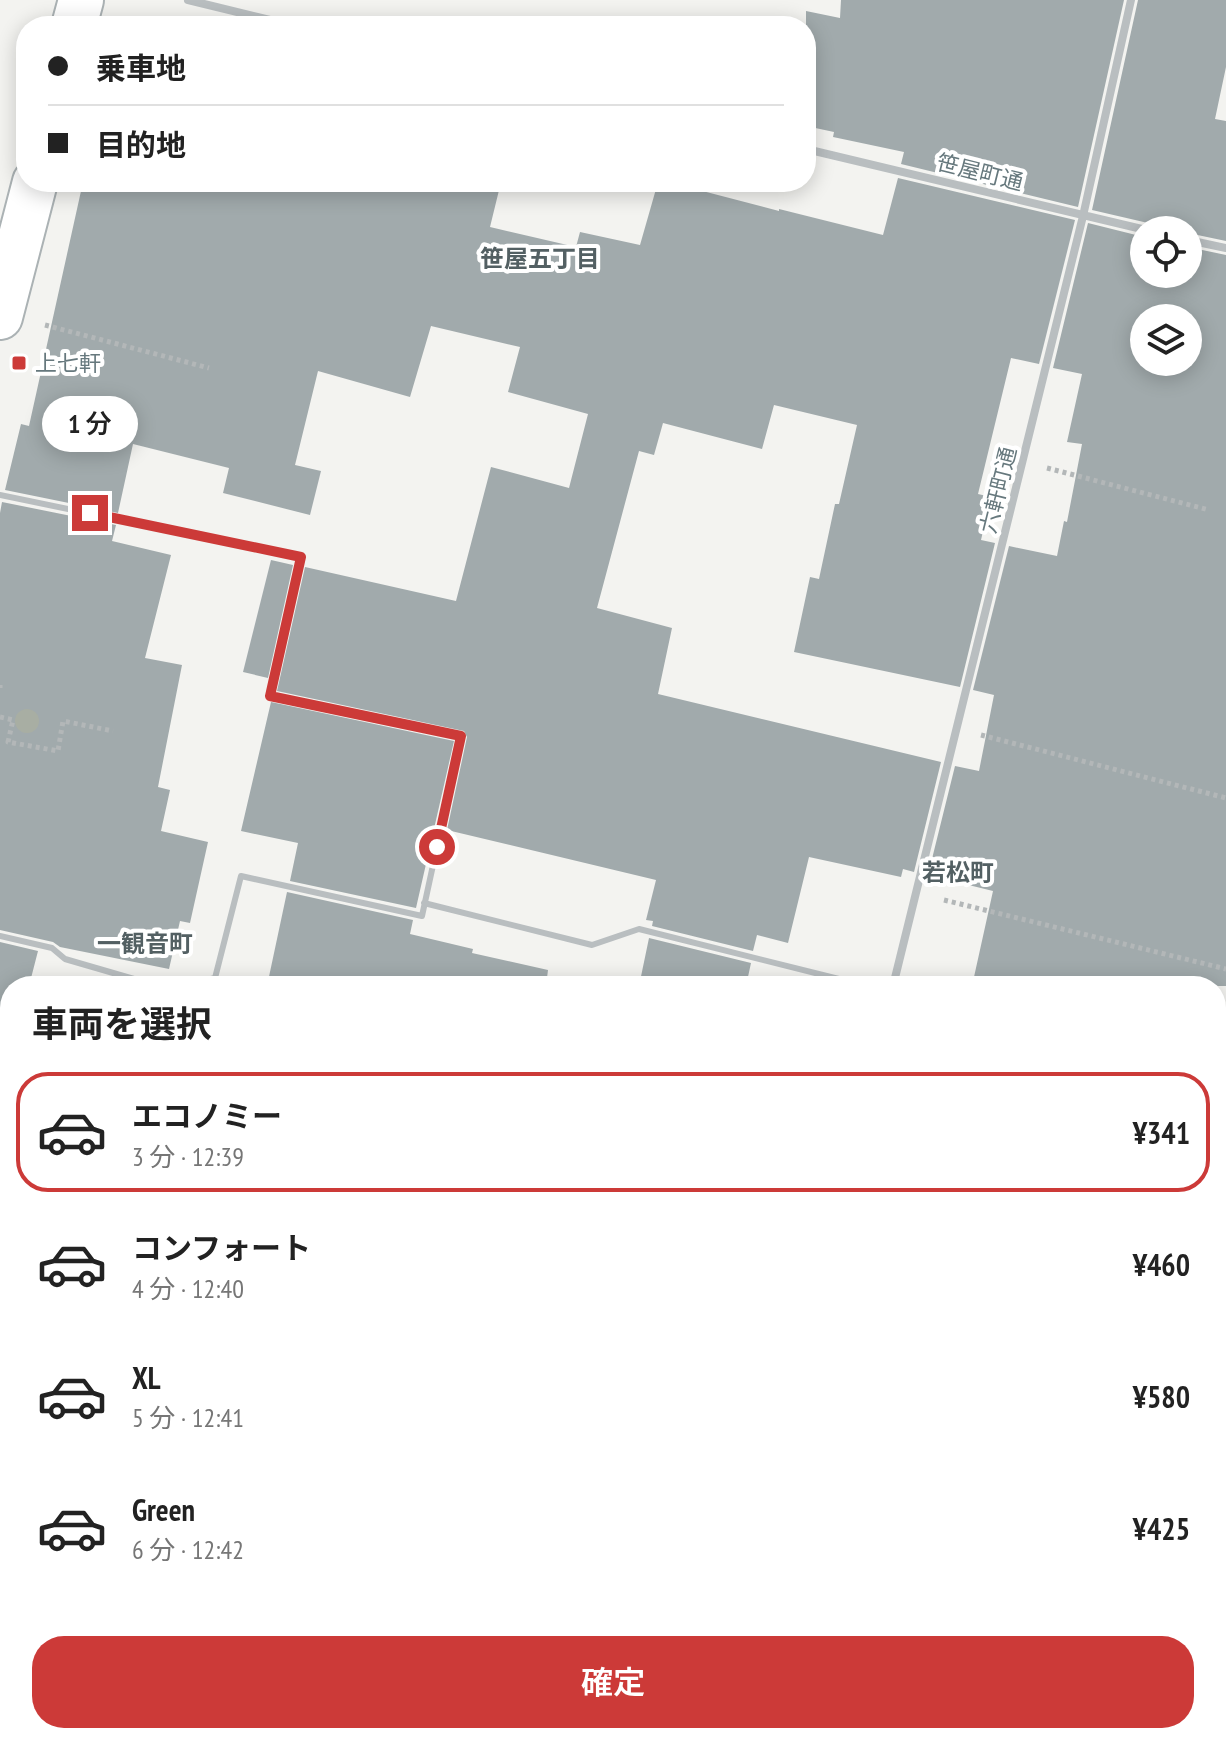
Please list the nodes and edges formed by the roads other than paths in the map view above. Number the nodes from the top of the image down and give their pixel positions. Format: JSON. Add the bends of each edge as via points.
{"nodes":[{"id":1,"x":188,"y":0,"type":"edge"},
{"id":2,"x":1131,"y":0,"type":"edge"},
{"id":3,"x":254,"y":16,"type":"edge"},
{"id":4,"x":816,"y":151,"type":"edge"},
{"id":5,"x":32,"y":192,"type":"edge"},
{"id":6,"x":1083,"y":216,"type":"junction"},
{"id":7,"x":1130,"y":226,"type":"edge"},
{"id":8,"x":1202,"y":243,"type":"edge"},
{"id":9,"x":1226,"y":248,"type":"edge"},
{"id":10,"x":0,"y":315,"type":"edge"},
{"id":11,"x":0,"y":495,"type":"edge"},
{"id":12,"x":424,"y":903,"type":"junction"},
{"id":13,"x":0,"y":936,"type":"edge"},
{"id":14,"x":124,"y":976,"type":"edge"},
{"id":15,"x":216,"y":976,"type":"edge"},
{"id":16,"x":827,"y":976,"type":"edge"},
{"id":17,"x":895,"y":976,"type":"edge"}],
"edges":[{"from":1,"to":3,"type":"street"},
{"from":2,"to":6,"type":"street","name":"六軒町通"},
{"from":4,"to":6,"type":"street","name":"笹屋町通"},
{"from":5,"to":10,"type":"street"},
{"from":6,"to":7,"type":"street","name":"笹屋町通"},
{"from":6,"to":17,"type":"street","name":"六軒町通"},
{"from":8,"to":9,"type":"street"},
{"from":11,"to":12,"type":"lane","via":[[301,557],[270,696],[461,736]]},
{"from":12,"to":15,"type":"lane","via":[[422,916],[241,876]]},
{"from":12,"to":16,"type":"lane","via":[[592,945],[639,929]]},
{"from":13,"to":14,"type":"lane","via":[[52,948],[65,959]]}]}
